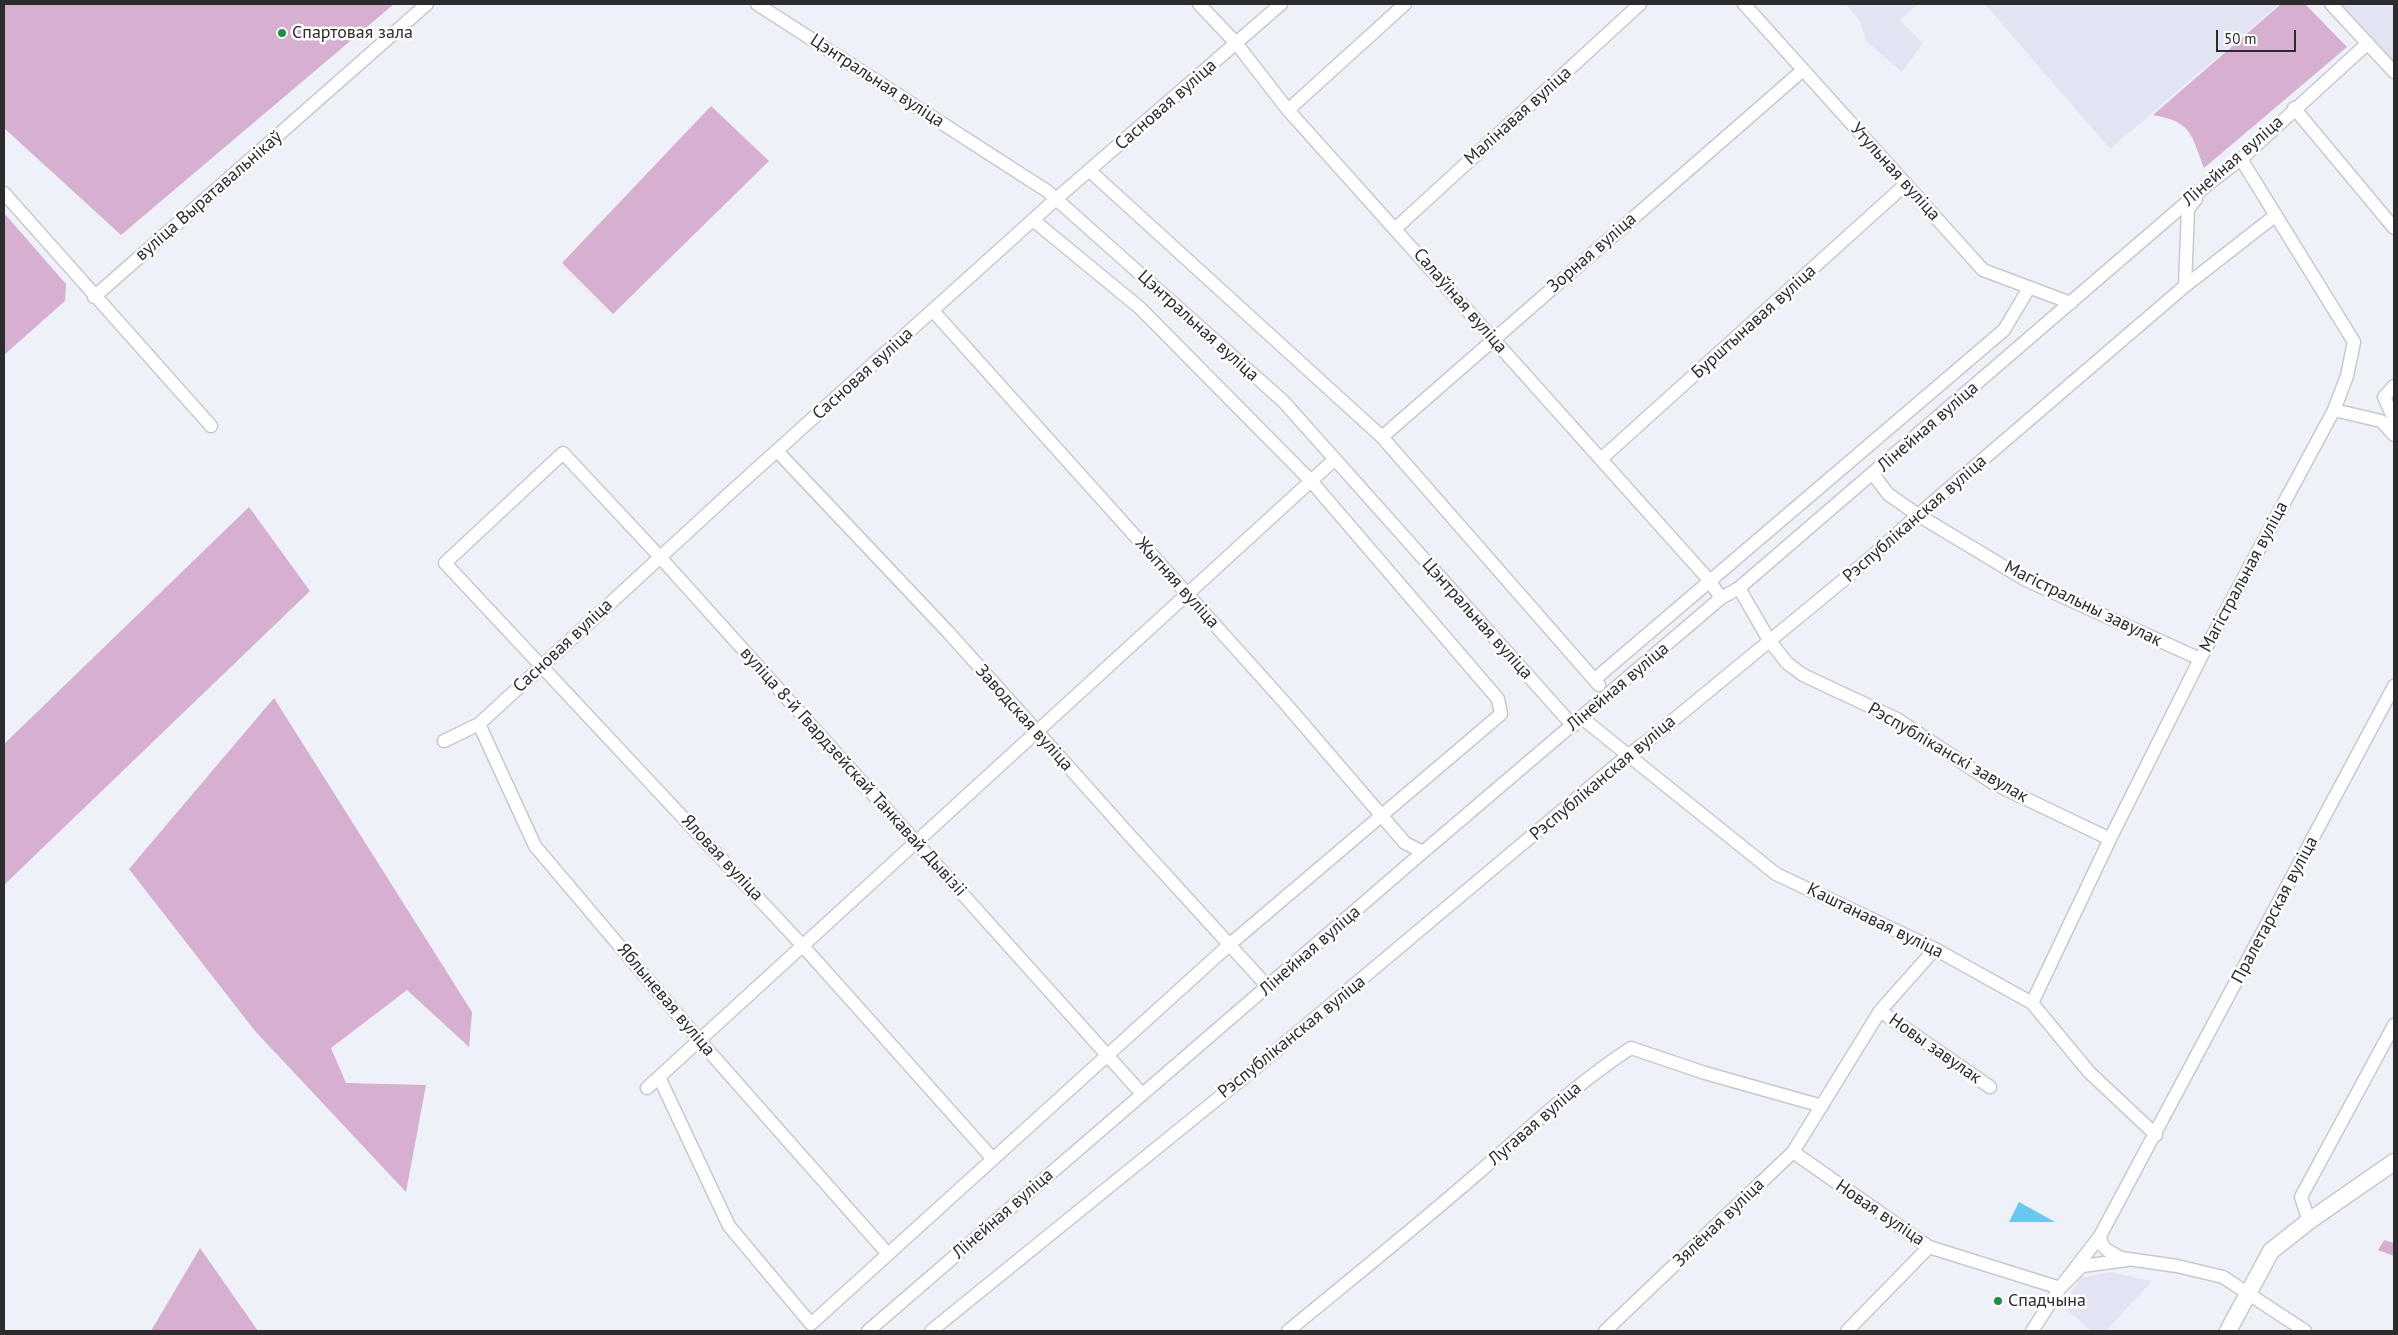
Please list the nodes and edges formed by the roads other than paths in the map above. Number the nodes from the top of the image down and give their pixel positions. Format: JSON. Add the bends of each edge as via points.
{"nodes":[{"id":1,"x":427,"y":4,"type":"edge"},
{"id":2,"x":757,"y":4,"type":"edge"},
{"id":3,"x":1199,"y":4,"type":"edge"},
{"id":4,"x":1281,"y":4,"type":"edge"},
{"id":5,"x":1405,"y":4,"type":"edge"},
{"id":6,"x":1640,"y":4,"type":"edge"},
{"id":7,"x":1744,"y":4,"type":"edge"},
{"id":8,"x":2331,"y":4,"type":"edge"},
{"id":9,"x":1236,"y":43,"type":"junction"},
{"id":10,"x":2368,"y":43,"type":"junction"},
{"id":11,"x":1803,"y":70,"type":"junction"},
{"id":12,"x":2394,"y":72,"type":"edge"},
{"id":13,"x":2294,"y":108,"type":"junction"},
{"id":14,"x":1288,"y":110,"type":"junction"},
{"id":15,"x":2241,"y":159,"type":"junction"},
{"id":16,"x":1091,"y":172,"type":"junction"},
{"id":17,"x":1906,"y":184,"type":"junction"},
{"id":18,"x":2208,"y":184,"type":"junction"},
{"id":19,"x":4,"y":193,"type":"edge"},
{"id":20,"x":1056,"y":200,"type":"junction"},
{"id":21,"x":2276,"y":215,"type":"junction"},
{"id":22,"x":1033,"y":220,"type":"junction"},
{"id":23,"x":1396,"y":228,"type":"junction"},
{"id":24,"x":2394,"y":228,"type":"edge"},
{"id":25,"x":2185,"y":286,"type":"junction"},
{"id":26,"x":2029,"y":288,"type":"junction"},
{"id":27,"x":94,"y":297,"type":"junction"},
{"id":28,"x":2071,"y":303,"type":"junction"},
{"id":29,"x":933,"y":311,"type":"junction"},
{"id":30,"x":1493,"y":339,"type":"junction"},
{"id":31,"x":2394,"y":386,"type":"edge"},
{"id":32,"x":2334,"y":410,"type":"junction"},
{"id":33,"x":2394,"y":419,"type":"edge"},
{"id":34,"x":210,"y":426,"type":"dead end"},
{"id":35,"x":2394,"y":435,"type":"edge"},
{"id":36,"x":1382,"y":437,"type":"junction"},
{"id":37,"x":777,"y":451,"type":"junction"},
{"id":38,"x":1335,"y":459,"type":"junction"},
{"id":39,"x":1601,"y":459,"type":"junction"},
{"id":40,"x":1873,"y":474,"type":"junction"},
{"id":41,"x":1310,"y":481,"type":"junction"},
{"id":42,"x":1918,"y":515,"type":"junction"},
{"id":43,"x":660,"y":557,"type":"junction"},
{"id":44,"x":445,"y":562,"type":"joint"},
{"id":45,"x":1709,"y":580,"type":"junction"},
{"id":46,"x":1740,"y":588,"type":"junction"},
{"id":47,"x":1187,"y":594,"type":"junction"},
{"id":48,"x":1722,"y":598,"type":"junction"},
{"id":49,"x":1769,"y":640,"type":"junction"},
{"id":50,"x":2200,"y":660,"type":"junction"},
{"id":51,"x":543,"y":665,"type":"junction"},
{"id":52,"x":2393,"y":693,"type":"edge"},
{"id":53,"x":1577,"y":722,"type":"junction"},
{"id":54,"x":479,"y":724,"type":"junction"},
{"id":55,"x":1037,"y":732,"type":"junction"},
{"id":56,"x":444,"y":741,"type":"dead end"},
{"id":57,"x":1627,"y":756,"type":"junction"},
{"id":58,"x":1381,"y":815,"type":"junction"},
{"id":59,"x":2110,"y":839,"type":"junction"},
{"id":60,"x":916,"y":842,"type":"junction"},
{"id":61,"x":1423,"y":852,"type":"junction"},
{"id":62,"x":802,"y":945,"type":"junction"},
{"id":63,"x":1229,"y":945,"type":"junction"},
{"id":64,"x":1935,"y":949,"type":"junction"},
{"id":65,"x":1268,"y":988,"type":"junction"},
{"id":66,"x":2032,"y":1003,"type":"junction"},
{"id":67,"x":1880,"y":1011,"type":"junction"},
{"id":68,"x":2394,"y":1025,"type":"edge"},
{"id":69,"x":699,"y":1040,"type":"junction"},
{"id":70,"x":1108,"y":1054,"type":"junction"},
{"id":71,"x":659,"y":1077,"type":"junction"},
{"id":72,"x":1990,"y":1087,"type":"dead end"},
{"id":73,"x":647,"y":1088,"type":"dead end"},
{"id":74,"x":1142,"y":1094,"type":"junction"},
{"id":75,"x":1822,"y":1106,"type":"junction"},
{"id":76,"x":2156,"y":1135,"type":"junction"},
{"id":77,"x":1793,"y":1152,"type":"junction"},
{"id":78,"x":993,"y":1159,"type":"junction"},
{"id":79,"x":2394,"y":1162,"type":"edge"},
{"id":80,"x":2309,"y":1221,"type":"junction"},
{"id":81,"x":2100,"y":1236,"type":"junction"},
{"id":82,"x":1929,"y":1247,"type":"junction"},
{"id":83,"x":888,"y":1254,"type":"junction"},
{"id":84,"x":2127,"y":1260,"type":"junction"},
{"id":85,"x":2060,"y":1288,"type":"junction"},
{"id":86,"x":2247,"y":1294,"type":"junction"},
{"id":87,"x":868,"y":1331,"type":"edge"},
{"id":88,"x":931,"y":1331,"type":"edge"},
{"id":89,"x":1288,"y":1331,"type":"edge"},
{"id":90,"x":1605,"y":1331,"type":"edge"},
{"id":91,"x":1847,"y":1331,"type":"edge"},
{"id":92,"x":2032,"y":1331,"type":"edge"},
{"id":93,"x":2228,"y":1331,"type":"edge"},
{"id":94,"x":2306,"y":1331,"type":"edge"}],
"edges":[{"from":1,"to":27,"type":"street","name":"вуліца Выратавальнікаў"},
{"from":2,"to":20,"type":"street","name":"Цэнтральная вуліца","via":[[1047,191]]},
{"from":3,"to":9,"type":"street","name":"Салаўіная вуліца"},
{"from":4,"to":9,"type":"street","name":"Сасновая вуліца"},
{"from":5,"to":14,"type":"street"},
{"from":6,"to":23,"type":"street","name":"Малінавая вуліца"},
{"from":7,"to":11,"type":"street","name":"Утульная вуліца"},
{"from":8,"to":10,"type":"street"},
{"from":9,"to":14,"type":"street","name":"Салаўіная вуліца"},
{"from":9,"to":16,"type":"street","name":"Сасновая вуліца"},
{"from":10,"to":12,"type":"street"},
{"from":10,"to":13,"type":"street","name":"Лінейная вуліца"},
{"from":11,"to":17,"type":"street","name":"Утульная вуліца"},
{"from":11,"to":30,"type":"street","name":"Зорная вуліца"},
{"from":13,"to":15,"type":"street","name":"Лінейная вуліца"},
{"from":13,"to":24,"type":"street"},
{"from":14,"to":23,"type":"street","name":"Салаўіная вуліца"},
{"from":15,"to":18,"type":"street","name":"Лінейная вуліца"},
{"from":15,"to":21,"type":"street","name":"Магістральная вуліца"},
{"from":16,"to":20,"type":"street","name":"Сасновая вуліца"},
{"from":16,"to":36,"type":"street"},
{"from":17,"to":26,"type":"street","name":"Утульная вуліца","via":[[1983,270]]},
{"from":17,"to":39,"type":"street","name":"Бурштынавая вуліца"},
{"from":18,"to":25,"type":"street","via":[[2188,209]]},
{"from":18,"to":28,"type":"street","name":"Лінейная вуліца"},
{"from":19,"to":27,"type":"street"},
{"from":20,"to":22,"type":"street","name":"Сасновая вуліца"},
{"from":20,"to":38,"type":"street","name":"Цэнтральная вуліца","via":[[1283,401]]},
{"from":21,"to":25,"type":"street","name":"Рэспубліканская вуліца"},
{"from":21,"to":32,"type":"street","name":"Магістральная вуліца","via":[[2354,342],[2348,376]]},
{"from":22,"to":29,"type":"street","name":"Сасновая вуліца"},
{"from":22,"to":41,"type":"street","via":[[1140,308]]},
{"from":23,"to":30,"type":"street","name":"Салаўіная вуліца"},
{"from":25,"to":42,"type":"street","name":"Рэспубліканская вуліца"},
{"from":26,"to":28,"type":"street","name":"Утульная вуліца"},
{"from":26,"to":45,"type":"street","name":"Лінейная вуліца","via":[[2004,330]]},
{"from":27,"to":34,"type":"street"},
{"from":28,"to":40,"type":"street","name":"Лінейная вуліца"},
{"from":29,"to":37,"type":"street","name":"Сасновая вуліца"},
{"from":29,"to":47,"type":"street","name":"Жытняя вуліца"},
{"from":30,"to":36,"type":"street","name":"Зорная вуліца"},
{"from":30,"to":39,"type":"street","name":"Салаўіная вуліца"},
{"from":31,"to":33,"type":"street","via":[[2384,397]]},
{"from":32,"to":35,"type":"street","via":[[2381,421]]},
{"from":32,"to":50,"type":"street","name":"Магістральная вуліца"},
{"from":36,"to":45,"type":"street","name":"Лінейная вуліца","via":[[1597,682]]},
{"from":37,"to":43,"type":"street","name":"Сасновая вуліца"},
{"from":37,"to":55,"type":"street","name":"Заводская вуліца"},
{"from":38,"to":41,"type":"street"},
{"from":38,"to":53,"type":"street","name":"Цэнтральная вуліца"},
{"from":39,"to":45,"type":"street","name":"Салаўіная вуліца"},
{"from":40,"to":42,"type":"street","name":"Магістральны завулак","via":[[1888,494]]},
{"from":40,"to":46,"type":"street","name":"Лінейная вуліца"},
{"from":41,"to":47,"type":"street"},
{"from":41,"to":58,"type":"street","via":[[1498,699],[1502,714]]},
{"from":42,"to":49,"type":"street","name":"Рэспубліканская вуліца"},
{"from":42,"to":50,"type":"street","name":"Магістральны завулак","via":[[2026,580]]},
{"from":43,"to":44,"type":"street","name":"вуліца 8-й Гвардзейскай Танкавай Дывізіі","via":[[563,453]]},
{"from":43,"to":51,"type":"street","name":"Сасновая вуліца"},
{"from":43,"to":60,"type":"street","name":"вуліца 8-й Гвардзейскай Танкавай Дывізіі"},
{"from":44,"to":51,"type":"street","name":"Яловая вуліца"},
{"from":45,"to":48,"type":"street","name":"Салаўіная вуліца"},
{"from":46,"to":48,"type":"street","name":"Лінейная вуліца"},
{"from":46,"to":49,"type":"street","name":"Рэспубліканскі завулак"},
{"from":47,"to":55,"type":"street"},
{"from":47,"to":58,"type":"street","name":"Жытняя вуліца"},
{"from":48,"to":53,"type":"street","name":"Лінейная вуліца"},
{"from":49,"to":57,"type":"street","name":"Рэспубліканская вуліца"},
{"from":49,"to":59,"type":"street","name":"Рэспубліканскі завулак","via":[[1787,663],[1803,675],[1897,719],[1993,782]]},
{"from":50,"to":59,"type":"street","name":"Магістральная вуліца"},
{"from":51,"to":54,"type":"street","name":"Сасновая вуліца"},
{"from":51,"to":62,"type":"street","name":"Яловая вуліца"},
{"from":52,"to":76,"type":"street","name":"Пралетарская вуліца"},
{"from":53,"to":57,"type":"street","name":"Каштанавая вуліца"},
{"from":53,"to":61,"type":"street","name":"Лінейная вуліца"},
{"from":54,"to":56,"type":"street","name":"Сасновая вуліца"},
{"from":54,"to":69,"type":"street","name":"Яблыневая вуліца","via":[[535,846]]},
{"from":55,"to":60,"type":"street"},
{"from":55,"to":63,"type":"street","name":"Заводская вуліца"},
{"from":57,"to":64,"type":"street","name":"Каштанавая вуліца","via":[[1776,874]]},
{"from":57,"to":88,"type":"street","name":"Рэспубліканская вуліца","via":[[1253,1070]]},
{"from":58,"to":61,"type":"street","name":"Жытняя вуліца","via":[[1406,844]]},
{"from":58,"to":63,"type":"street"},
{"from":59,"to":66,"type":"street","name":"Магістральная вуліца"},
{"from":60,"to":62,"type":"street"},
{"from":60,"to":70,"type":"street","name":"вуліца 8-й Гвардзейскай Танкавай Дывізіі"},
{"from":61,"to":65,"type":"street","name":"Лінейная вуліца"},
{"from":62,"to":69,"type":"street"},
{"from":62,"to":78,"type":"street","name":"Яловая вуліца"},
{"from":63,"to":65,"type":"street","name":"Заводская вуліца"},
{"from":63,"to":70,"type":"street"},
{"from":64,"to":66,"type":"street","name":"Каштанавая вуліца"},
{"from":64,"to":67,"type":"street","name":"Зялёная вуліца"},
{"from":65,"to":74,"type":"street","name":"Лінейная вуліца"},
{"from":66,"to":76,"type":"street","name":"Каштанавая вуліца","via":[[2089,1072]]},
{"from":67,"to":72,"type":"street","name":"Новы завулак"},
{"from":67,"to":75,"type":"street","name":"Зялёная вуліца"},
{"from":68,"to":80,"type":"street","via":[[2301,1197]]},
{"from":69,"to":71,"type":"street"},
{"from":69,"to":83,"type":"street","name":"Яблыневая вуліца"},
{"from":70,"to":74,"type":"street","name":"вуліца 8-й Гвардзейскай Танкавай Дывізіі"},
{"from":70,"to":78,"type":"street"},
{"from":71,"to":73,"type":"street"},
{"from":71,"to":83,"type":"street","via":[[729,1226],[811,1324]]},
{"from":74,"to":87,"type":"street","name":"Лінейная вуліца"},
{"from":75,"to":77,"type":"street","name":"Зялёная вуліца"},
{"from":75,"to":89,"type":"street","name":"Лугавая вуліца","via":[[1631,1048],[1563,1098]]},
{"from":76,"to":81,"type":"street","name":"Пралетарская вуліца"},
{"from":77,"to":82,"type":"street","name":"Новая вуліца"},
{"from":77,"to":90,"type":"street","name":"Зялёная вуліца"},
{"from":78,"to":83,"type":"street"},
{"from":79,"to":80,"type":"main road"},
{"from":80,"to":86,"type":"main road","via":[[2271,1251]]},
{"from":81,"to":84,"type":"street","via":[[2107,1250]]},
{"from":81,"to":85,"type":"street","name":"Пралетарская вуліца"},
{"from":82,"to":85,"type":"street","name":"Новая вуліца"},
{"from":82,"to":91,"type":"street"},
{"from":84,"to":85,"type":"street","via":[[2082,1266]]},
{"from":84,"to":86,"type":"street","via":[[2177,1266],[2223,1277]]},
{"from":85,"to":92,"type":"street"},
{"from":86,"to":93,"type":"main road"},
{"from":86,"to":94,"type":"street"}]}
